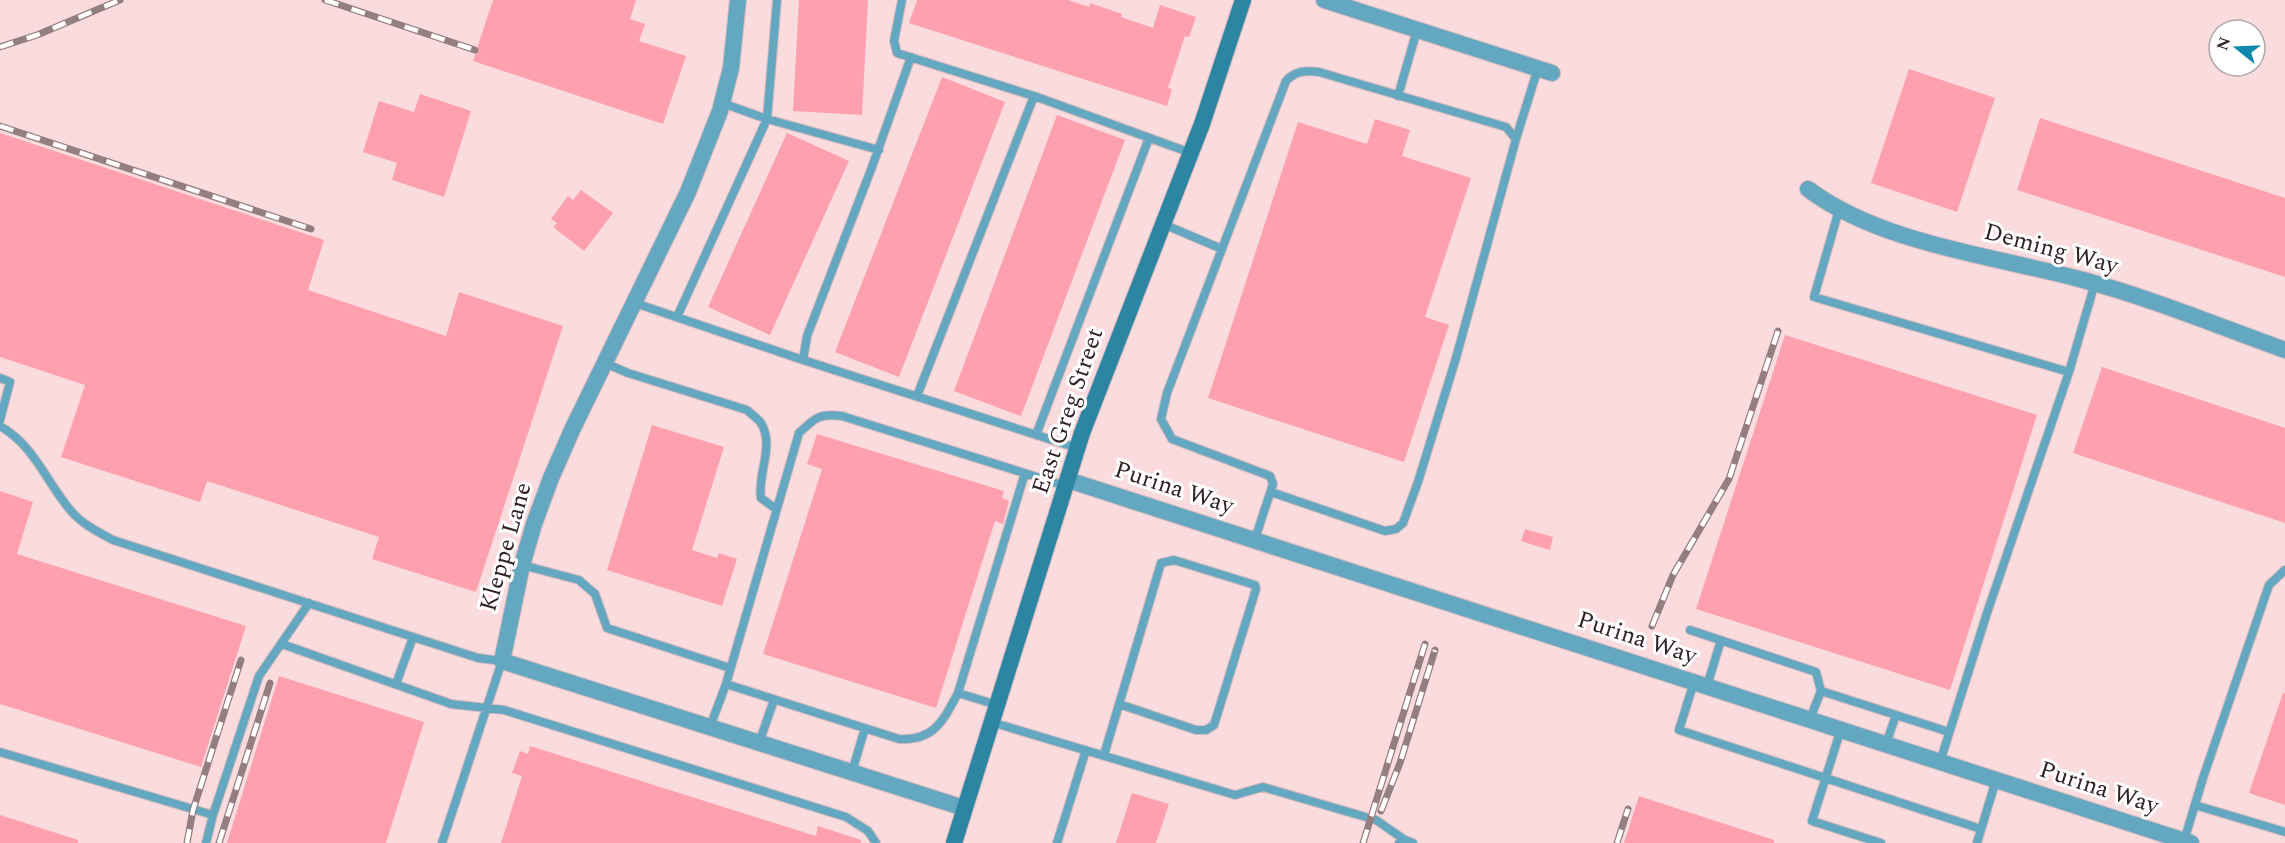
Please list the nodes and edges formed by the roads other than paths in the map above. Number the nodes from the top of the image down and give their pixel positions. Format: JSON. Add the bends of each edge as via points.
{"nodes":[{"id":1,"x":738,"y":0,"type":"edge"},
{"id":2,"x":777,"y":0,"type":"edge"},
{"id":3,"x":902,"y":0,"type":"edge"},
{"id":4,"x":1244,"y":0,"type":"edge"},
{"id":5,"x":1324,"y":0,"type":"edge"},
{"id":6,"x":1417,"y":30,"type":"junction"},
{"id":7,"x":911,"y":57,"type":"junction"},
{"id":8,"x":1545,"y":70,"type":"joint"},
{"id":9,"x":1034,"y":96,"type":"junction"},
{"id":10,"x":1398,"y":96,"type":"junction"},
{"id":11,"x":723,"y":103,"type":"junction"},
{"id":12,"x":767,"y":118,"type":"junction"},
{"id":13,"x":1149,"y":138,"type":"junction"},
{"id":14,"x":1516,"y":139,"type":"junction"},
{"id":15,"x":879,"y":150,"type":"junction"},
{"id":16,"x":1191,"y":153,"type":"junction"},
{"id":17,"x":1808,"y":189,"type":"dead end"},
{"id":18,"x":1839,"y":210,"type":"junction"},
{"id":19,"x":1163,"y":224,"type":"junction"},
{"id":20,"x":1222,"y":249,"type":"junction"},
{"id":21,"x":2095,"y":283,"type":"junction"},
{"id":22,"x":635,"y":303,"type":"junction"},
{"id":23,"x":677,"y":317,"type":"junction"},
{"id":24,"x":2285,"y":350,"type":"edge"},
{"id":25,"x":803,"y":360,"type":"junction"},
{"id":26,"x":605,"y":363,"type":"junction"},
{"id":27,"x":2069,"y":372,"type":"junction"},
{"id":28,"x":0,"y":378,"type":"edge"},
{"id":29,"x":917,"y":396,"type":"junction"},
{"id":30,"x":0,"y":420,"type":"edge"},
{"id":31,"x":0,"y":426,"type":"edge"},
{"id":32,"x":1036,"y":435,"type":"junction"},
{"id":33,"x":1077,"y":448,"type":"junction"},
{"id":34,"x":1025,"y":473,"type":"junction"},
{"id":35,"x":1067,"y":483,"type":"junction"},
{"id":36,"x":1270,"y":492,"type":"junction"},
{"id":37,"x":776,"y":509,"type":"junction"},
{"id":38,"x":1255,"y":539,"type":"junction"},
{"id":39,"x":522,"y":565,"type":"junction"},
{"id":40,"x":2285,"y":570,"type":"edge"},
{"id":41,"x":309,"y":603,"type":"junction"},
{"id":42,"x":1690,"y":630,"type":"dead end"},
{"id":43,"x":413,"y":637,"type":"junction"},
{"id":44,"x":1721,"y":640,"type":"junction"},
{"id":45,"x":282,"y":644,"type":"junction"},
{"id":46,"x":502,"y":661,"type":"junction"},
{"id":47,"x":730,"y":668,"type":"junction"},
{"id":48,"x":396,"y":684,"type":"junction"},
{"id":49,"x":726,"y":684,"type":"junction"},
{"id":50,"x":1701,"y":684,"type":"junction"},
{"id":51,"x":1821,"y":691,"type":"junction"},
{"id":52,"x":958,"y":693,"type":"junction"},
{"id":53,"x":774,"y":700,"type":"junction"},
{"id":54,"x":1119,"y":704,"type":"junction"},
{"id":55,"x":997,"y":705,"type":"junction"},
{"id":56,"x":488,"y":707,"type":"junction"},
{"id":57,"x":1896,"y":715,"type":"junction"},
{"id":58,"x":1810,"y":719,"type":"junction"},
{"id":59,"x":991,"y":723,"type":"junction"},
{"id":60,"x":710,"y":727,"type":"junction"},
{"id":61,"x":865,"y":728,"type":"junction"},
{"id":62,"x":1841,"y":729,"type":"junction"},
{"id":63,"x":1949,"y":732,"type":"junction"},
{"id":64,"x":759,"y":742,"type":"junction"},
{"id":65,"x":1886,"y":744,"type":"junction"},
{"id":66,"x":1086,"y":750,"type":"junction"},
{"id":67,"x":0,"y":752,"type":"edge"},
{"id":68,"x":1104,"y":755,"type":"junction"},
{"id":69,"x":1940,"y":762,"type":"junction"},
{"id":70,"x":852,"y":772,"type":"junction"},
{"id":71,"x":1825,"y":778,"type":"junction"},
{"id":72,"x":1996,"y":780,"type":"junction"},
{"id":73,"x":2195,"y":806,"type":"junction"},
{"id":74,"x":964,"y":808,"type":"junction"},
{"id":75,"x":213,"y":815,"type":"junction"},
{"id":76,"x":1981,"y":830,"type":"junction"},
{"id":77,"x":2285,"y":832,"type":"edge"},
{"id":78,"x":1406,"y":842,"type":"edge"},
{"id":79,"x":2187,"y":842,"type":"edge"},
{"id":80,"x":206,"y":843,"type":"edge"},
{"id":81,"x":442,"y":843,"type":"edge"},
{"id":82,"x":876,"y":843,"type":"edge"},
{"id":83,"x":954,"y":843,"type":"edge"},
{"id":84,"x":1057,"y":843,"type":"edge"},
{"id":85,"x":1881,"y":843,"type":"edge"},
{"id":86,"x":1977,"y":843,"type":"edge"}],
"edges":[{"from":1,"to":11,"type":"street","name":"Kleppe Lane"},
{"from":2,"to":12,"type":"lane"},
{"from":3,"to":7,"type":"lane","via":[[894,40],[897,53]]},
{"from":4,"to":16,"type":"main road","name":"East Greg Street"},
{"from":5,"to":6,"type":"street"},
{"from":6,"to":8,"type":"street"},
{"from":6,"to":10,"type":"lane"},
{"from":7,"to":9,"type":"lane"},
{"from":7,"to":15,"type":"lane"},
{"from":8,"to":14,"type":"lane"},
{"from":9,"to":13,"type":"lane"},
{"from":9,"to":29,"type":"lane"},
{"from":10,"to":14,"type":"lane","via":[[1506,127]]},
{"from":10,"to":20,"type":"lane","via":[[1308,70],[1288,78]]},
{"from":11,"to":12,"type":"lane"},
{"from":11,"to":22,"type":"street","name":"Kleppe Lane","via":[[688,192]]},
{"from":12,"to":15,"type":"lane"},
{"from":12,"to":23,"type":"lane"},
{"from":13,"to":16,"type":"lane"},
{"from":13,"to":32,"type":"lane"},
{"from":14,"to":36,"type":"lane","via":[[1456,358],[1403,523],[1385,531]]},
{"from":15,"to":25,"type":"lane","via":[[807,336]]},
{"from":16,"to":19,"type":"main road","name":"East Greg Street"},
{"from":17,"to":18,"type":"street","name":"Deming Way"},
{"from":18,"to":21,"type":"street","name":"Deming Way","via":[[1925,241]]},
{"from":18,"to":27,"type":"lane","via":[[1814,297]]},
{"from":19,"to":20,"type":"lane"},
{"from":19,"to":33,"type":"main road","name":"East Greg Street"},
{"from":20,"to":36,"type":"lane","via":[[1167,393],[1161,419],[1172,439],[1270,476]]},
{"from":21,"to":24,"type":"street","name":"Deming Way"},
{"from":21,"to":27,"type":"lane"},
{"from":22,"to":23,"type":"lane"},
{"from":22,"to":26,"type":"street","name":"Kleppe Lane"},
{"from":23,"to":25,"type":"lane"},
{"from":25,"to":29,"type":"lane"},
{"from":26,"to":37,"type":"lane","via":[[747,410],[760,423],[767,439],[759,486],[761,498]]},
{"from":26,"to":39,"type":"street","name":"Kleppe Lane","via":[[551,478]]},
{"from":27,"to":63,"type":"lane"},
{"from":28,"to":30,"type":"lane","via":[[10,381]]},
{"from":29,"to":32,"type":"lane"},
{"from":31,"to":41,"type":"lane","via":[[24,444],[72,513],[90,528],[134,548]]},
{"from":32,"to":33,"type":"lane"},
{"from":33,"to":35,"type":"main road","name":"East Greg Street"},
{"from":34,"to":35,"type":"lane"},
{"from":34,"to":37,"type":"lane","via":[[827,414],[817,417],[799,433]]},
{"from":34,"to":52,"type":"lane"},
{"from":35,"to":38,"type":"street","name":"Purina Way"},
{"from":35,"to":55,"type":"main road","name":"East Greg Street"},
{"from":36,"to":38,"type":"lane"},
{"from":37,"to":47,"type":"lane"},
{"from":38,"to":50,"type":"street","name":"Purina Way"},
{"from":39,"to":46,"type":"street","name":"Kleppe Lane"},
{"from":39,"to":47,"type":"lane","via":[[579,580],[595,594],[608,628]]},
{"from":40,"to":73,"type":"lane","via":[[2269,585]]},
{"from":41,"to":43,"type":"lane"},
{"from":41,"to":45,"type":"lane"},
{"from":42,"to":44,"type":"lane"},
{"from":43,"to":46,"type":"lane","via":[[478,658]]},
{"from":43,"to":48,"type":"lane"},
{"from":44,"to":50,"type":"lane"},
{"from":44,"to":51,"type":"lane","via":[[1816,672]]},
{"from":45,"to":48,"type":"lane"},
{"from":45,"to":75,"type":"lane","via":[[259,676]]},
{"from":46,"to":56,"type":"lane"},
{"from":46,"to":60,"type":"street"},
{"from":47,"to":49,"type":"lane"},
{"from":48,"to":56,"type":"lane","via":[[451,704]]},
{"from":49,"to":53,"type":"lane"},
{"from":49,"to":60,"type":"lane"},
{"from":50,"to":58,"type":"street","name":"Purina Way"},
{"from":50,"to":71,"type":"lane","via":[[1679,730]]},
{"from":51,"to":57,"type":"lane"},
{"from":51,"to":58,"type":"lane"},
{"from":52,"to":55,"type":"lane"},
{"from":52,"to":61,"type":"lane","via":[[943,722],[928,734],[912,740],[899,739]]},
{"from":53,"to":61,"type":"lane"},
{"from":53,"to":64,"type":"lane"},
{"from":54,"to":54,"type":"lane","via":[[1161,563],[1173,560],[1255,585],[1214,725],[1196,730]]},
{"from":54,"to":68,"type":"lane"},
{"from":55,"to":59,"type":"main road","name":"East Greg Street"},
{"from":56,"to":81,"type":"lane"},
{"from":56,"to":82,"type":"lane","via":[[846,817],[868,831]]},
{"from":57,"to":63,"type":"lane"},
{"from":57,"to":65,"type":"lane"},
{"from":58,"to":62,"type":"street","name":"Purina Way"},
{"from":59,"to":66,"type":"lane"},
{"from":59,"to":74,"type":"main road","name":"East Greg Street"},
{"from":60,"to":64,"type":"street"},
{"from":61,"to":70,"type":"lane"},
{"from":62,"to":65,"type":"street","name":"Purina Way"},
{"from":62,"to":71,"type":"lane"},
{"from":63,"to":69,"type":"lane"},
{"from":64,"to":70,"type":"street"},
{"from":65,"to":69,"type":"street","name":"Purina Way"},
{"from":66,"to":68,"type":"lane"},
{"from":66,"to":84,"type":"lane"},
{"from":67,"to":75,"type":"lane"},
{"from":68,"to":78,"type":"lane","via":[[1235,795],[1263,787],[1376,820]]},
{"from":69,"to":72,"type":"street","name":"Purina Way"},
{"from":70,"to":74,"type":"street"},
{"from":71,"to":76,"type":"lane"},
{"from":71,"to":85,"type":"lane","via":[[1812,821]]},
{"from":72,"to":76,"type":"lane"},
{"from":72,"to":79,"type":"street","name":"Purina Way"},
{"from":73,"to":77,"type":"lane"},
{"from":73,"to":79,"type":"lane"},
{"from":74,"to":83,"type":"main road","name":"East Greg Street"},
{"from":75,"to":80,"type":"lane"},
{"from":76,"to":86,"type":"lane"}]}
